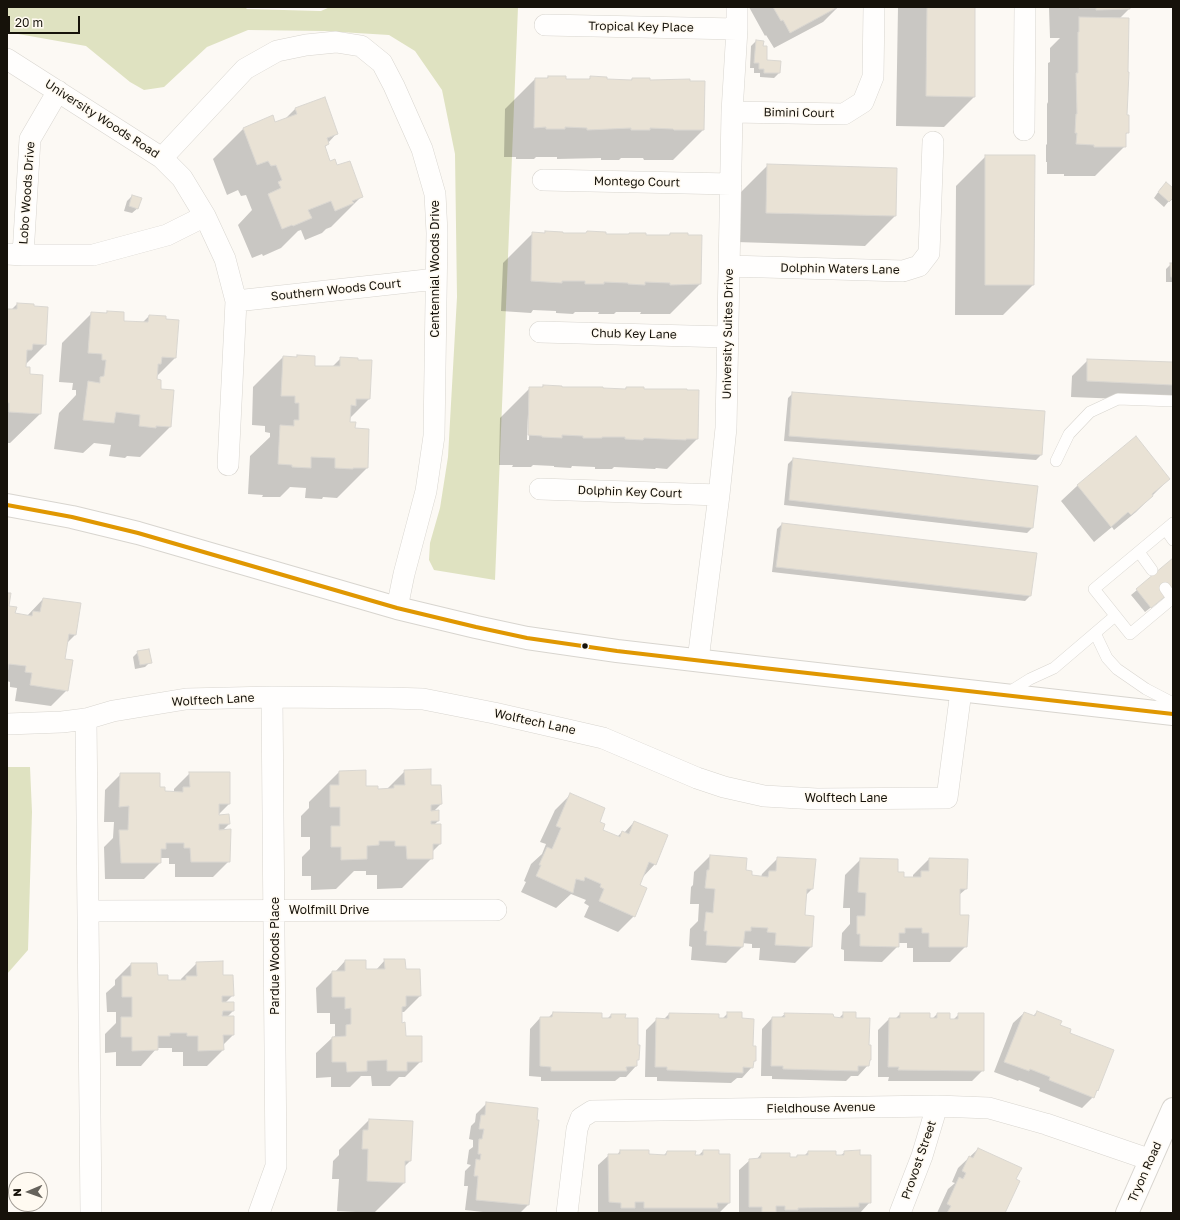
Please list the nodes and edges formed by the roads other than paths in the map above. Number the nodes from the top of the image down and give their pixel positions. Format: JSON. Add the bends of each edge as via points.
{"nodes":[{"id":1,"x":737,"y":7,"type":"edge"},
{"id":2,"x":874,"y":7,"type":"edge"},
{"id":3,"x":1025,"y":7,"type":"edge"},
{"id":4,"x":545,"y":25,"type":"dead end"},
{"id":5,"x":737,"y":29,"type":"junction"},
{"id":6,"x":7,"y":59,"type":"edge"},
{"id":7,"x":58,"y":91,"type":"junction"},
{"id":8,"x":732,"y":112,"type":"junction"},
{"id":9,"x":1024,"y":130,"type":"dead end"},
{"id":10,"x":933,"y":142,"type":"dead end"},
{"id":11,"x":162,"y":158,"type":"junction"},
{"id":12,"x":543,"y":180,"type":"dead end"},
{"id":13,"x":730,"y":184,"type":"junction"},
{"id":14,"x":205,"y":216,"type":"junction"},
{"id":15,"x":15,"y":254,"type":"edge"},
{"id":16,"x":729,"y":266,"type":"junction"},
{"id":17,"x":436,"y":279,"type":"junction"},
{"id":18,"x":236,"y":301,"type":"junction"},
{"id":19,"x":540,"y":332,"type":"dead end"},
{"id":20,"x":728,"y":337,"type":"junction"},
{"id":21,"x":1173,"y":401,"type":"edge"},
{"id":22,"x":1056,"y":461,"type":"dead end"},
{"id":23,"x":228,"y":465,"type":"dead end"},
{"id":24,"x":540,"y":489,"type":"dead end"},
{"id":25,"x":719,"y":495,"type":"junction"},
{"id":26,"x":7,"y":505,"type":"edge"},
{"id":27,"x":1169,"y":526,"type":"edge"},
{"id":28,"x":1173,"y":540,"type":"edge"},
{"id":29,"x":1139,"y":552,"type":"junction"},
{"id":30,"x":1152,"y":570,"type":"dead end"},
{"id":31,"x":1165,"y":588,"type":"dead end"},
{"id":32,"x":1173,"y":598,"type":"edge"},
{"id":33,"x":397,"y":608,"type":"junction"},
{"id":34,"x":1115,"y":616,"type":"junction"},
{"id":35,"x":1094,"y":633,"type":"junction"},
{"id":36,"x":698,"y":660,"type":"junction"},
{"id":37,"x":961,"y":691,"type":"junction"},
{"id":38,"x":1004,"y":695,"type":"junction"},
{"id":39,"x":272,"y":697,"type":"junction"},
{"id":40,"x":1173,"y":703,"type":"edge"},
{"id":41,"x":1173,"y":714,"type":"edge"},
{"id":42,"x":86,"y":719,"type":"junction"},
{"id":43,"x":7,"y":724,"type":"edge"},
{"id":44,"x":275,"y":910,"type":"junction"},
{"id":45,"x":496,"y":910,"type":"dead end"},
{"id":46,"x":89,"y":911,"type":"junction"},
{"id":47,"x":937,"y":1106,"type":"junction"},
{"id":48,"x":1173,"y":1108,"type":"edge"},
{"id":49,"x":1151,"y":1160,"type":"junction"},
{"id":50,"x":91,"y":1213,"type":"edge"},
{"id":51,"x":259,"y":1213,"type":"edge"},
{"id":52,"x":567,"y":1213,"type":"edge"},
{"id":53,"x":900,"y":1213,"type":"edge"},
{"id":54,"x":1127,"y":1213,"type":"edge"}],
"edges":[{"from":1,"to":5,"type":"street","name":"University Suites Drive"},
{"from":2,"to":8,"type":"street","name":"Bimini Court","via":[[873,77],[863,102],[844,114]]},
{"from":3,"to":9,"type":"street"},
{"from":4,"to":5,"type":"street","name":"Tropical Key Place"},
{"from":5,"to":8,"type":"street","name":"University Suites Drive"},
{"from":6,"to":7,"type":"street","name":"University Woods Road"},
{"from":7,"to":11,"type":"street","name":"University Woods Road"},
{"from":7,"to":15,"type":"street","name":"Lobo Woods Drive","via":[[30,138]]},
{"from":8,"to":13,"type":"street","name":"University Suites Drive"},
{"from":10,"to":16,"type":"street","name":"Dolphin Waters Lane","via":[[929,253],[919,266],[903,271]]},
{"from":11,"to":14,"type":"street","name":"University Woods Road","via":[[182,178]]},
{"from":11,"to":17,"type":"street","name":"Centennial Woods Drive","via":[[245,69],[278,51],[306,45],[336,42],[361,46],[382,63],[422,149],[435,194]]},
{"from":12,"to":13,"type":"street","name":"Montego Court"},
{"from":13,"to":16,"type":"street","name":"University Suites Drive"},
{"from":14,"to":15,"type":"street","via":[[167,235],[93,255]]},
{"from":14,"to":18,"type":"street","name":"University Woods Road","via":[[224,259]]},
{"from":16,"to":20,"type":"street","name":"University Suites Drive"},
{"from":17,"to":18,"type":"street","name":"Southern Woods Court"},
{"from":17,"to":33,"type":"street","name":"Centennial Woods Drive","via":[[434,436],[426,491]]},
{"from":18,"to":23,"type":"street","name":"University Woods Road"},
{"from":19,"to":20,"type":"street","name":"Chub Key Lane"},
{"from":20,"to":25,"type":"street","name":"University Suites Drive","via":[[726,428]]},
{"from":21,"to":22,"type":"lane","via":[[1118,399],[1090,412],[1069,434]]},
{"from":24,"to":25,"type":"street","name":"Dolphin Key Court"},
{"from":25,"to":36,"type":"street","name":"University Suites Drive"},
{"from":26,"to":33,"type":"street","via":[[138,533]]},
{"from":27,"to":28,"type":"lane"},
{"from":27,"to":29,"type":"lane"},
{"from":29,"to":30,"type":"lane"},
{"from":29,"to":34,"type":"lane","via":[[1094,589]]},
{"from":31,"to":32,"type":"lane"},
{"from":32,"to":34,"type":"lane","via":[[1130,634]]},
{"from":33,"to":36,"type":"street","via":[[527,638]]},
{"from":34,"to":35,"type":"lane"},
{"from":35,"to":38,"type":"lane","via":[[1054,668]]},
{"from":35,"to":40,"type":"lane","via":[[1107,658],[1117,668],[1146,689]]},
{"from":36,"to":37,"type":"street"},
{"from":37,"to":38,"type":"street"},
{"from":37,"to":39,"type":"street","name":"Wolftech Lane","via":[[947,798],[764,796],[697,778],[603,738],[494,713],[423,699]]},
{"from":38,"to":41,"type":"street"},
{"from":39,"to":42,"type":"street","name":"Wolftech Lane","via":[[186,699],[112,711]]},
{"from":39,"to":44,"type":"street","name":"Pardue Woods Place"},
{"from":42,"to":43,"type":"street","name":"Wolftech Lane"},
{"from":42,"to":46,"type":"street"},
{"from":44,"to":45,"type":"street","name":"Wolfmill Drive"},
{"from":44,"to":46,"type":"street","name":"Wolfmill Drive"},
{"from":44,"to":51,"type":"street","name":"Pardue Woods Place","via":[[276,1166]]},
{"from":46,"to":50,"type":"street"},
{"from":47,"to":49,"type":"street","name":"Fieldhouse Avenue","via":[[989,1108],[1046,1124]]},
{"from":47,"to":52,"type":"street","name":"Fieldhouse Avenue","via":[[592,1111],[581,1118],[577,1130]]},
{"from":47,"to":53,"type":"street","name":"Provost Street","via":[[922,1156]]},
{"from":48,"to":49,"type":"street","name":"Tryon Road"},
{"from":49,"to":54,"type":"street","name":"Tryon Road"}]}
